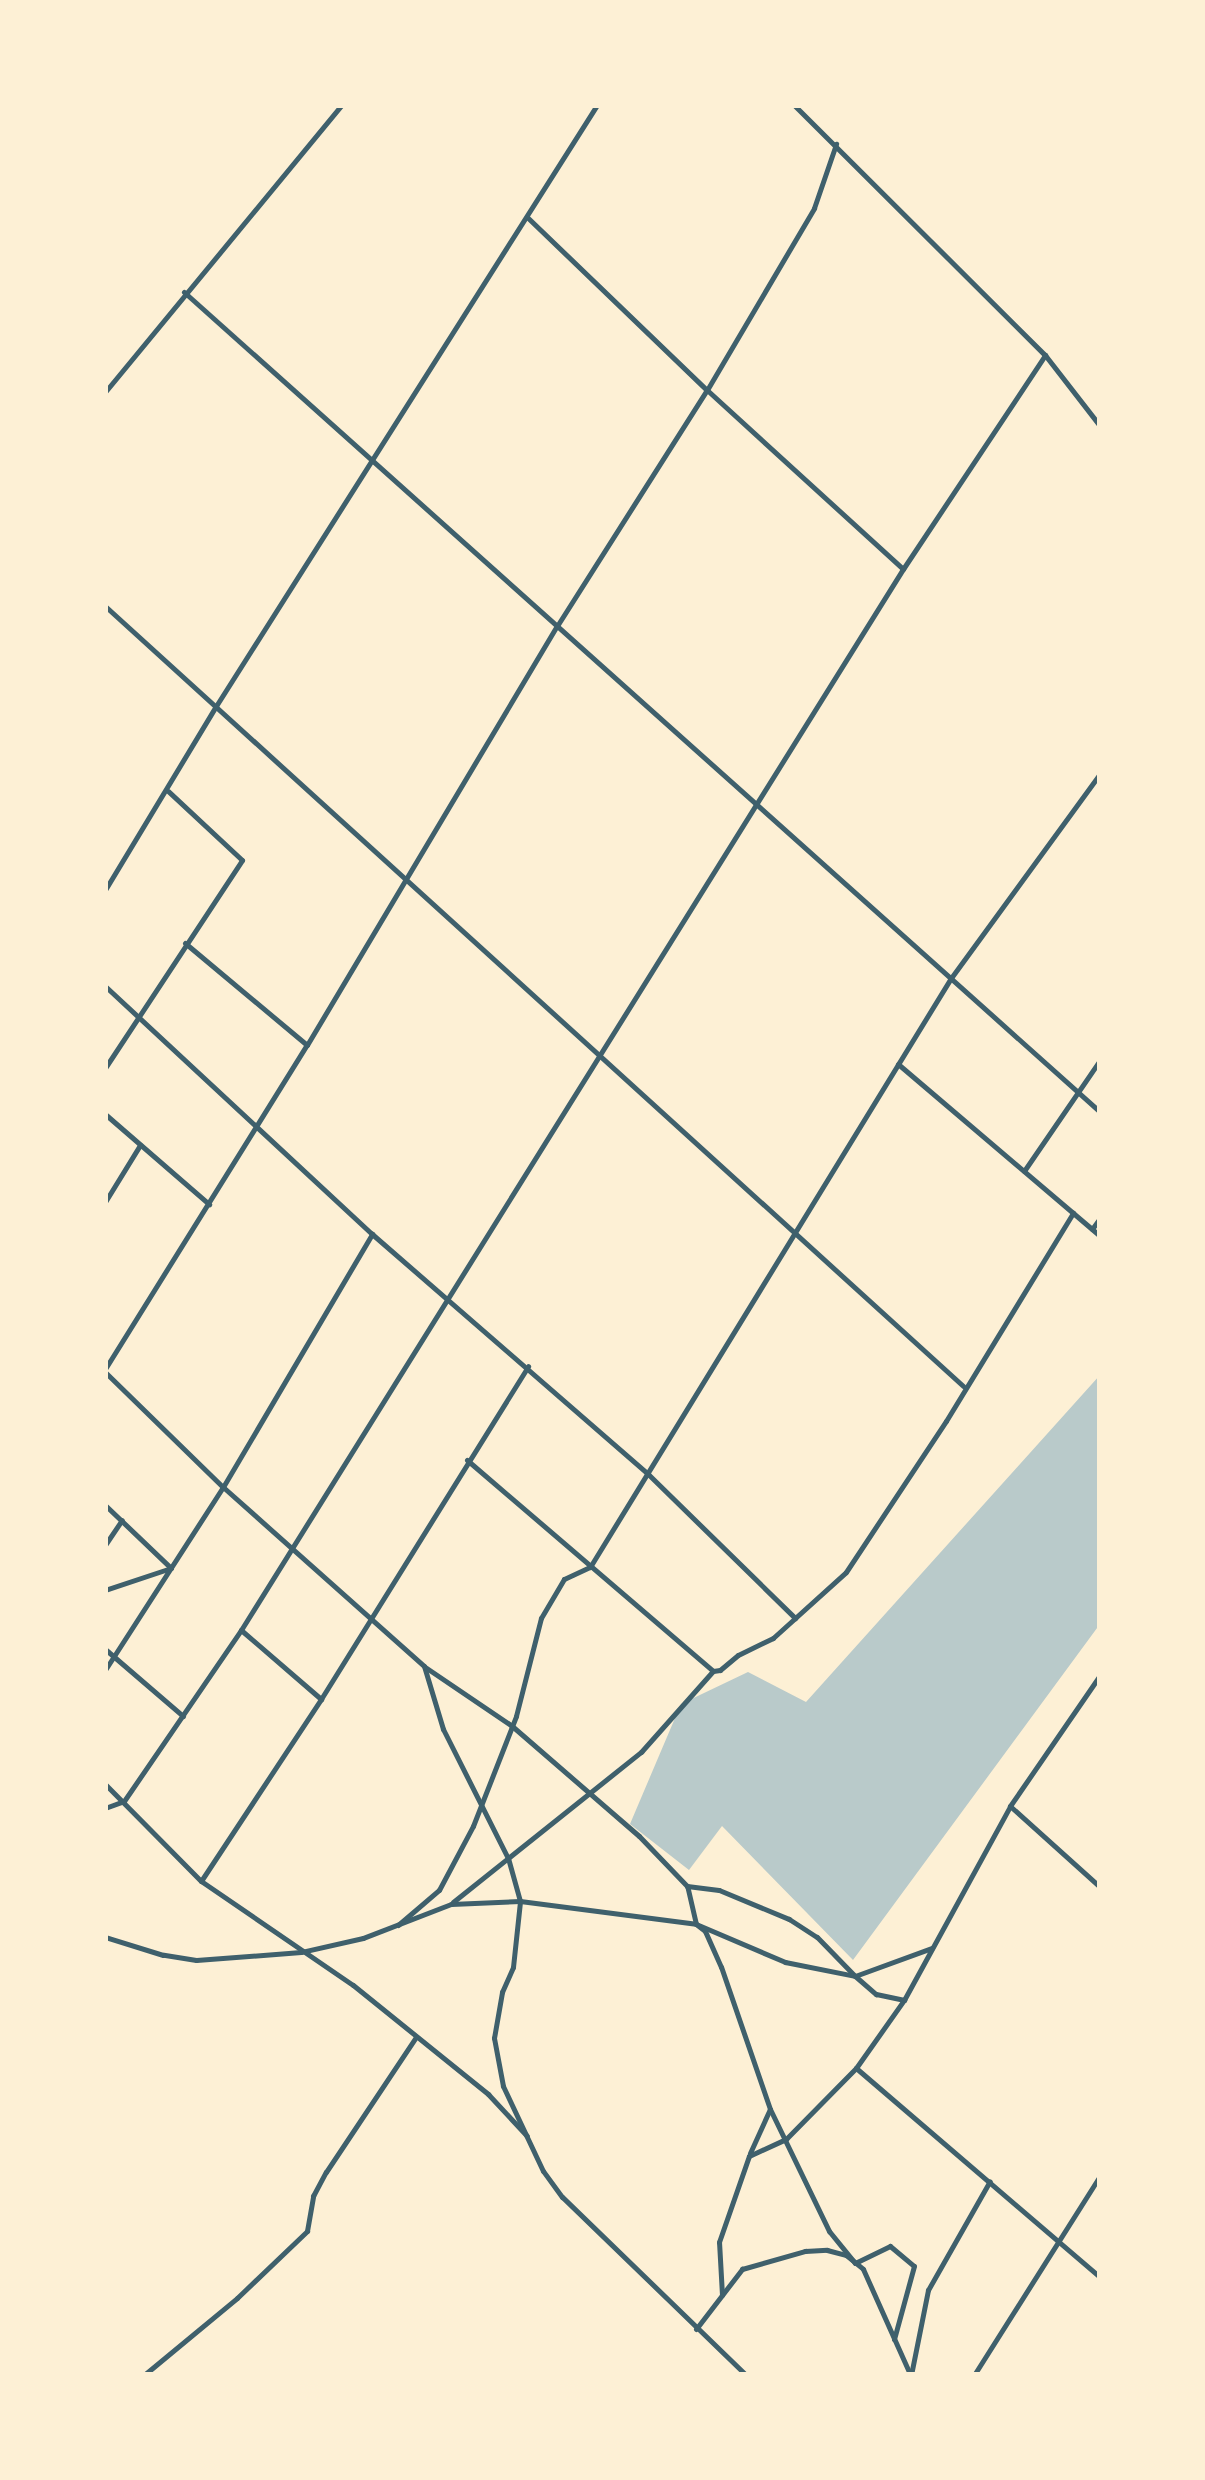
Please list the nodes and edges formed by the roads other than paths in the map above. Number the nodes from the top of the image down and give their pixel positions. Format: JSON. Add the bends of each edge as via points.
{"nodes":[{"id":1,"x":342,"y":105,"type":"edge"},
{"id":2,"x":598,"y":105,"type":"edge"},
{"id":3,"x":794,"y":105,"type":"edge"},
{"id":4,"x":836,"y":144,"type":"junction"},
{"id":5,"x":527,"y":216,"type":"junction"},
{"id":6,"x":184,"y":292,"type":"junction"},
{"id":7,"x":1045,"y":356,"type":"junction"},
{"id":8,"x":707,"y":390,"type":"junction"},
{"id":9,"x":105,"y":392,"type":"edge"},
{"id":10,"x":1100,"y":426,"type":"edge"},
{"id":11,"x":372,"y":460,"type":"junction"},
{"id":12,"x":903,"y":568,"type":"junction"},
{"id":13,"x":105,"y":606,"type":"edge"},
{"id":14,"x":557,"y":626,"type":"junction"},
{"id":15,"x":216,"y":706,"type":"junction"},
{"id":16,"x":1100,"y":774,"type":"edge"},
{"id":17,"x":168,"y":791,"type":"junction"},
{"id":18,"x":756,"y":803,"type":"junction"},
{"id":19,"x":406,"y":879,"type":"junction"},
{"id":20,"x":105,"y":890,"type":"edge"},
{"id":21,"x":186,"y":942,"type":"junction"},
{"id":22,"x":950,"y":978,"type":"junction"},
{"id":23,"x":105,"y":986,"type":"edge"},
{"id":24,"x":138,"y":1016,"type":"junction"},
{"id":25,"x":307,"y":1044,"type":"junction"},
{"id":26,"x":600,"y":1056,"type":"junction"},
{"id":27,"x":1100,"y":1060,"type":"edge"},
{"id":28,"x":898,"y":1064,"type":"junction"},
{"id":29,"x":105,"y":1068,"type":"edge"},
{"id":30,"x":1079,"y":1093,"type":"junction"},
{"id":31,"x":1100,"y":1112,"type":"edge"},
{"id":32,"x":105,"y":1114,"type":"edge"},
{"id":33,"x":256,"y":1126,"type":"junction"},
{"id":34,"x":140,"y":1144,"type":"junction"},
{"id":35,"x":1024,"y":1171,"type":"junction"},
{"id":36,"x":105,"y":1202,"type":"edge"},
{"id":37,"x":209,"y":1204,"type":"junction"},
{"id":38,"x":1072,"y":1213,"type":"junction"},
{"id":39,"x":1100,"y":1218,"type":"edge"},
{"id":40,"x":1092,"y":1230,"type":"junction"},
{"id":41,"x":372,"y":1234,"type":"junction"},
{"id":42,"x":796,"y":1234,"type":"junction"},
{"id":43,"x":1100,"y":1236,"type":"edge"},
{"id":44,"x":448,"y":1300,"type":"junction"},
{"id":45,"x":528,"y":1366,"type":"junction"},
{"id":46,"x":105,"y":1370,"type":"edge"},
{"id":47,"x":963,"y":1386,"type":"junction"},
{"id":48,"x":467,"y":1460,"type":"junction"},
{"id":49,"x":648,"y":1474,"type":"junction"},
{"id":50,"x":223,"y":1487,"type":"junction"},
{"id":51,"x":105,"y":1504,"type":"edge"},
{"id":52,"x":122,"y":1520,"type":"junction"},
{"id":53,"x":105,"y":1545,"type":"edge"},
{"id":54,"x":294,"y":1546,"type":"junction"},
{"id":55,"x":590,"y":1566,"type":"junction"},
{"id":56,"x":171,"y":1568,"type":"junction"},
{"id":57,"x":105,"y":1590,"type":"edge"},
{"id":58,"x":370,"y":1616,"type":"junction"},
{"id":59,"x":795,"y":1618,"type":"junction"},
{"id":60,"x":241,"y":1630,"type":"junction"},
{"id":61,"x":105,"y":1648,"type":"edge"},
{"id":62,"x":114,"y":1657,"type":"junction"},
{"id":63,"x":424,"y":1666,"type":"junction"},
{"id":64,"x":105,"y":1670,"type":"edge"},
{"id":65,"x":712,"y":1671,"type":"junction"},
{"id":66,"x":1100,"y":1675,"type":"edge"},
{"id":67,"x":321,"y":1699,"type":"junction"},
{"id":68,"x":183,"y":1716,"type":"junction"},
{"id":69,"x":512,"y":1726,"type":"junction"},
{"id":70,"x":105,"y":1784,"type":"edge"},
{"id":71,"x":592,"y":1795,"type":"junction"},
{"id":72,"x":124,"y":1801,"type":"junction"},
{"id":73,"x":1010,"y":1806,"type":"junction"},
{"id":74,"x":105,"y":1808,"type":"edge"},
{"id":75,"x":480,"y":1808,"type":"junction"},
{"id":76,"x":508,"y":1858,"type":"junction"},
{"id":77,"x":202,"y":1882,"type":"junction"},
{"id":78,"x":687,"y":1886,"type":"junction"},
{"id":79,"x":1100,"y":1887,"type":"edge"},
{"id":80,"x":520,"y":1901,"type":"junction"},
{"id":81,"x":451,"y":1904,"type":"junction"},
{"id":82,"x":696,"y":1924,"type":"junction"},
{"id":83,"x":398,"y":1925,"type":"junction"},
{"id":84,"x":105,"y":1936,"type":"edge"},
{"id":85,"x":932,"y":1948,"type":"junction"},
{"id":86,"x":301,"y":1952,"type":"junction"},
{"id":87,"x":856,"y":1976,"type":"junction"},
{"id":88,"x":904,"y":2000,"type":"junction"},
{"id":89,"x":416,"y":2037,"type":"junction"},
{"id":90,"x":856,"y":2068,"type":"junction"},
{"id":91,"x":770,"y":2109,"type":"junction"},
{"id":92,"x":786,"y":2139,"type":"junction"},
{"id":93,"x":532,"y":2144,"type":"junction"},
{"id":94,"x":749,"y":2156,"type":"junction"},
{"id":95,"x":1100,"y":2176,"type":"edge"},
{"id":96,"x":990,"y":2182,"type":"junction"},
{"id":97,"x":1058,"y":2242,"type":"junction"},
{"id":98,"x":855,"y":2263,"type":"junction"},
{"id":99,"x":1100,"y":2278,"type":"edge"},
{"id":100,"x":722,"y":2296,"type":"junction"},
{"id":101,"x":696,"y":2328,"type":"junction"},
{"id":102,"x":894,"y":2339,"type":"junction"},
{"id":103,"x":144,"y":2375,"type":"edge"},
{"id":104,"x":746,"y":2375,"type":"edge"},
{"id":105,"x":911,"y":2375,"type":"edge"},
{"id":106,"x":974,"y":2375,"type":"edge"}],
"edges":[{"from":1,"to":6,"type":"street"},
{"from":2,"to":5,"type":"street"},
{"from":3,"to":4,"type":"street"},
{"from":4,"to":7,"type":"street"},
{"from":4,"to":8,"type":"street","via":[[814,208]]},
{"from":5,"to":8,"type":"street"},
{"from":5,"to":11,"type":"street"},
{"from":6,"to":9,"type":"street"},
{"from":6,"to":11,"type":"street"},
{"from":7,"to":10,"type":"street"},
{"from":7,"to":12,"type":"street"},
{"from":8,"to":12,"type":"street"},
{"from":8,"to":14,"type":"street"},
{"from":11,"to":14,"type":"street"},
{"from":11,"to":15,"type":"street"},
{"from":12,"to":18,"type":"street"},
{"from":13,"to":15,"type":"street"},
{"from":14,"to":18,"type":"street"},
{"from":14,"to":19,"type":"street"},
{"from":15,"to":17,"type":"street"},
{"from":15,"to":19,"type":"street"},
{"from":16,"to":22,"type":"street"},
{"from":17,"to":20,"type":"street"},
{"from":17,"to":21,"type":"street","via":[[242,860]]},
{"from":18,"to":22,"type":"street"},
{"from":18,"to":26,"type":"street"},
{"from":19,"to":25,"type":"street"},
{"from":19,"to":26,"type":"street"},
{"from":21,"to":24,"type":"street"},
{"from":21,"to":25,"type":"street"},
{"from":22,"to":28,"type":"street"},
{"from":22,"to":30,"type":"street"},
{"from":23,"to":24,"type":"street"},
{"from":24,"to":29,"type":"street"},
{"from":24,"to":33,"type":"street"},
{"from":25,"to":33,"type":"street"},
{"from":26,"to":42,"type":"street"},
{"from":26,"to":44,"type":"street"},
{"from":27,"to":30,"type":"street"},
{"from":28,"to":35,"type":"street"},
{"from":28,"to":42,"type":"street"},
{"from":30,"to":31,"type":"street"},
{"from":30,"to":35,"type":"street"},
{"from":32,"to":34,"type":"street"},
{"from":33,"to":37,"type":"street"},
{"from":33,"to":41,"type":"street"},
{"from":34,"to":36,"type":"street"},
{"from":34,"to":37,"type":"street"},
{"from":35,"to":38,"type":"street"},
{"from":37,"to":46,"type":"street"},
{"from":38,"to":40,"type":"street"},
{"from":38,"to":47,"type":"street"},
{"from":39,"to":40,"type":"street"},
{"from":40,"to":43,"type":"street"},
{"from":41,"to":44,"type":"street"},
{"from":41,"to":50,"type":"street"},
{"from":42,"to":47,"type":"street"},
{"from":42,"to":49,"type":"street"},
{"from":44,"to":45,"type":"street"},
{"from":44,"to":54,"type":"street"},
{"from":45,"to":48,"type":"street"},
{"from":45,"to":49,"type":"street"},
{"from":46,"to":50,"type":"street"},
{"from":47,"to":59,"type":"street","via":[[846,1572]]},
{"from":48,"to":55,"type":"street"},
{"from":48,"to":58,"type":"street"},
{"from":49,"to":55,"type":"street"},
{"from":49,"to":59,"type":"street"},
{"from":50,"to":54,"type":"street"},
{"from":50,"to":56,"type":"street"},
{"from":51,"to":52,"type":"street"},
{"from":52,"to":53,"type":"street"},
{"from":52,"to":56,"type":"street"},
{"from":54,"to":58,"type":"street"},
{"from":54,"to":60,"type":"street"},
{"from":55,"to":65,"type":"street"},
{"from":55,"to":69,"type":"street","via":[[564,1579],[541,1618]]},
{"from":56,"to":57,"type":"street"},
{"from":56,"to":62,"type":"street"},
{"from":58,"to":63,"type":"street"},
{"from":58,"to":67,"type":"street"},
{"from":59,"to":65,"type":"street","via":[[773,1638]]},
{"from":60,"to":67,"type":"street"},
{"from":60,"to":68,"type":"street"},
{"from":61,"to":62,"type":"street"},
{"from":62,"to":64,"type":"street"},
{"from":62,"to":68,"type":"street"},
{"from":63,"to":69,"type":"street"},
{"from":63,"to":75,"type":"street","via":[[443,1729]]},
{"from":65,"to":71,"type":"street","via":[[641,1752]]},
{"from":66,"to":73,"type":"street"},
{"from":67,"to":77,"type":"street"},
{"from":68,"to":72,"type":"street"},
{"from":69,"to":71,"type":"street"},
{"from":69,"to":75,"type":"street"},
{"from":70,"to":72,"type":"street"},
{"from":71,"to":76,"type":"street"},
{"from":71,"to":78,"type":"street"},
{"from":72,"to":74,"type":"street"},
{"from":72,"to":77,"type":"street"},
{"from":73,"to":79,"type":"street"},
{"from":73,"to":85,"type":"street"},
{"from":75,"to":76,"type":"street"},
{"from":75,"to":83,"type":"street","via":[[439,1890]]},
{"from":76,"to":80,"type":"street"},
{"from":76,"to":81,"type":"street"},
{"from":77,"to":86,"type":"street"},
{"from":78,"to":82,"type":"street"},
{"from":78,"to":87,"type":"street","via":[[719,1890],[789,1919]]},
{"from":80,"to":81,"type":"street"},
{"from":80,"to":82,"type":"street"},
{"from":80,"to":93,"type":"street","via":[[514,1968],[494,2038],[503,2086]]},
{"from":81,"to":83,"type":"street"},
{"from":82,"to":87,"type":"street","via":[[785,1962]]},
{"from":82,"to":91,"type":"street","via":[[721,1967]]},
{"from":83,"to":86,"type":"street"},
{"from":84,"to":86,"type":"street","via":[[196,1960]]},
{"from":85,"to":87,"type":"street"},
{"from":85,"to":88,"type":"street"},
{"from":86,"to":89,"type":"street"},
{"from":87,"to":88,"type":"street","via":[[876,1994]]},
{"from":88,"to":90,"type":"street"},
{"from":89,"to":93,"type":"street","via":[[488,2094]]},
{"from":89,"to":103,"type":"street","via":[[326,2172],[313,2196],[307,2231]]},
{"from":90,"to":92,"type":"street"},
{"from":90,"to":96,"type":"street"},
{"from":91,"to":92,"type":"street"},
{"from":91,"to":94,"type":"street"},
{"from":92,"to":94,"type":"street"},
{"from":92,"to":98,"type":"street","via":[[829,2230]]},
{"from":93,"to":101,"type":"street","via":[[562,2197]]},
{"from":94,"to":100,"type":"street","via":[[720,2242]]},
{"from":95,"to":97,"type":"street"},
{"from":96,"to":97,"type":"street"},
{"from":96,"to":105,"type":"street","via":[[928,2290]]},
{"from":97,"to":99,"type":"street"},
{"from":97,"to":106,"type":"street"},
{"from":98,"to":100,"type":"street","via":[[827,2250],[804,2251],[742,2269]]},
{"from":98,"to":102,"type":"street"},
{"from":98,"to":102,"type":"street","via":[[890,2246],[914,2266]]},
{"from":100,"to":101,"type":"street"},
{"from":101,"to":104,"type":"street"},
{"from":102,"to":105,"type":"street"}]}
